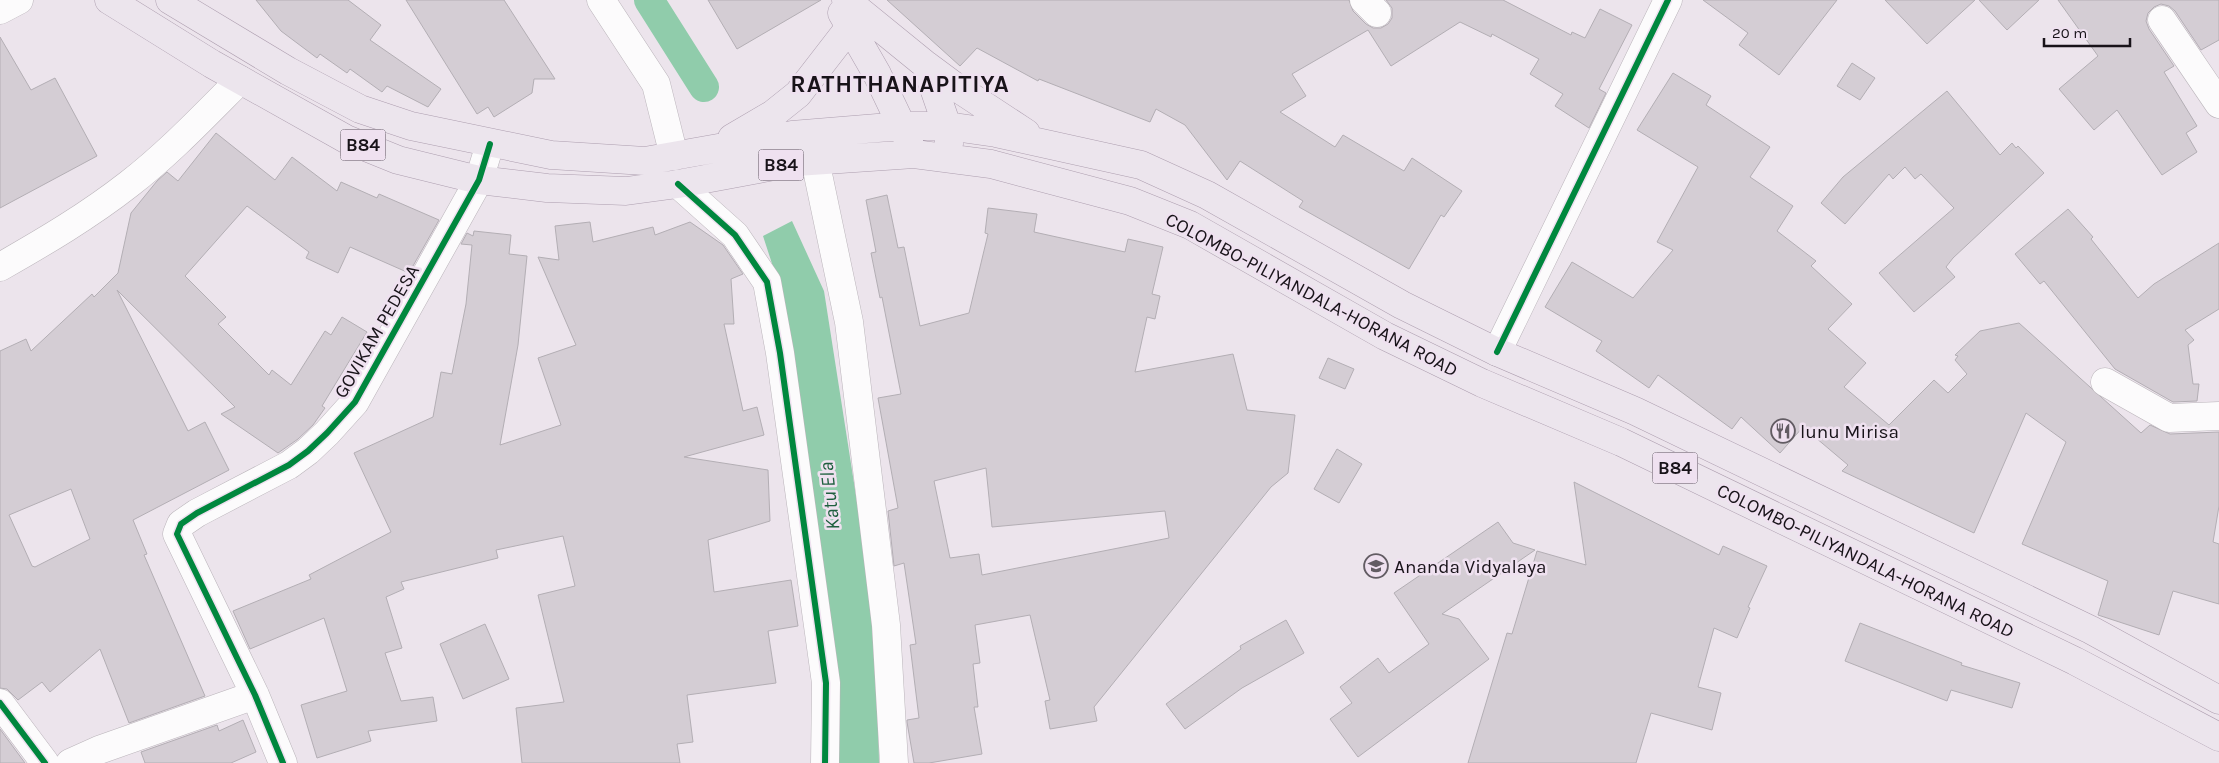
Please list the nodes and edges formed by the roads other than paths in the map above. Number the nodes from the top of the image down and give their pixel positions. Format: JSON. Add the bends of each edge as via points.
{"nodes":[{"id":1,"x":19,"y":0,"type":"edge"},
{"id":2,"x":109,"y":0,"type":"edge"},
{"id":3,"x":170,"y":0,"type":"edge"},
{"id":4,"x":601,"y":0,"type":"edge"},
{"id":5,"x":838,"y":0,"type":"edge"},
{"id":6,"x":846,"y":0,"type":"edge"},
{"id":7,"x":1668,"y":0,"type":"edge"},
{"id":8,"x":0,"y":10,"type":"edge"},
{"id":9,"x":2162,"y":20,"type":"dead end"},
{"id":10,"x":849,"y":28,"type":"junction"},
{"id":11,"x":926,"y":65,"type":"junction"},
{"id":12,"x":240,"y":80,"type":"junction"},
{"id":13,"x":2219,"y":104,"type":"edge"},
{"id":14,"x":902,"y":126,"type":"junction"},
{"id":15,"x":947,"y":126,"type":"junction"},
{"id":16,"x":1040,"y":142,"type":"junction"},
{"id":17,"x":490,"y":144,"type":"junction"},
{"id":18,"x":716,"y":148,"type":"junction"},
{"id":19,"x":914,"y":154,"type":"junction"},
{"id":20,"x":674,"y":156,"type":"junction"},
{"id":21,"x":950,"y":158,"type":"junction"},
{"id":22,"x":815,"y":160,"type":"junction"},
{"id":23,"x":480,"y":180,"type":"junction"},
{"id":24,"x":678,"y":184,"type":"junction"},
{"id":25,"x":0,"y":268,"type":"edge"},
{"id":26,"x":1497,"y":352,"type":"junction"},
{"id":27,"x":2105,"y":382,"type":"dead end"},
{"id":28,"x":1635,"y":411,"type":"junction"},
{"id":29,"x":2219,"y":416,"type":"edge"},
{"id":30,"x":1620,"y":442,"type":"junction"},
{"id":31,"x":255,"y":695,"type":"junction"},
{"id":32,"x":2219,"y":700,"type":"edge"},
{"id":33,"x":0,"y":703,"type":"edge"},
{"id":34,"x":2219,"y":737,"type":"edge"},
{"id":35,"x":44,"y":763,"type":"edge"},
{"id":36,"x":70,"y":763,"type":"edge"},
{"id":37,"x":283,"y":763,"type":"edge"},
{"id":38,"x":825,"y":763,"type":"edge"},
{"id":39,"x":894,"y":763,"type":"edge"}],
"edges":[{"from":1,"to":8,"type":"street"},
{"from":2,"to":12,"type":"main road","name":"COLOMBO-PILIYANDALA-HORANA ROAD","number":"B84"},
{"from":3,"to":17,"type":"main road","name":"COLOMBO-PILIYANDALA-HORANA ROAD","number":"B84","via":[[288,71],[360,109],[411,126]]},
{"from":4,"to":20,"type":"street","via":[[656,84]]},
{"from":5,"to":10,"type":"main road"},
{"from":6,"to":11,"type":"main road"},
{"from":7,"to":26,"type":"street"},
{"from":9,"to":13,"type":"street"},
{"from":10,"to":14,"type":"main road","via":[[877,74]]},
{"from":10,"to":18,"type":"main road","via":[[798,94],[773,114]]},
{"from":11,"to":15,"type":"main road"},
{"from":11,"to":16,"type":"main road"},
{"from":12,"to":23,"type":"main road","name":"COLOMBO-PILIYANDALA-HORANA ROAD","number":"B84","via":[[346,139],[398,160]]},
{"from":12,"to":25,"type":"street","via":[[181,140],[128,185],[58,234]]},
{"from":14,"to":15,"type":"main road","name":"COLOMBO-PILIYANDALA-HORANA ROAD","number":"B84"},
{"from":14,"to":18,"type":"main road","name":"COLOMBO-PILIYANDALA-HORANA ROAD","number":"B84","via":[[792,134]]},
{"from":14,"to":19,"type":"main road"},
{"from":15,"to":16,"type":"main road","name":"COLOMBO-PILIYANDALA-HORANA ROAD","number":"B84"},
{"from":15,"to":21,"type":"main road"},
{"from":16,"to":26,"type":"main road","name":"COLOMBO-PILIYANDALA-HORANA ROAD","number":"B84","via":[[1141,165],[1207,195],[1402,305]]},
{"from":17,"to":20,"type":"main road","name":"COLOMBO-PILIYANDALA-HORANA ROAD","number":"B84","via":[[551,155],[645,161]]},
{"from":17,"to":23,"type":"street","name":"GOVIKAM PEDESA"},
{"from":18,"to":20,"type":"main road","name":"COLOMBO-PILIYANDALA-HORANA ROAD","number":"B84"},
{"from":19,"to":21,"type":"main road","name":"COLOMBO-PILIYANDALA-HORANA ROAD","number":"B84"},
{"from":19,"to":22,"type":"main road","name":"COLOMBO-PILIYANDALA-HORANA ROAD","number":"B84"},
{"from":21,"to":30,"type":"main road","name":"COLOMBO-PILIYANDALA-HORANA ROAD","number":"B84","via":[[991,164],[1130,201],[1190,225],[1385,336],[1482,383]]},
{"from":22,"to":24,"type":"main road","name":"COLOMBO-PILIYANDALA-HORANA ROAD","number":"B84"},
{"from":22,"to":39,"type":"street","via":[[849,322],[886,625]]},
{"from":23,"to":24,"type":"main road","name":"COLOMBO-PILIYANDALA-HORANA ROAD","number":"B84","via":[[598,191]]},
{"from":23,"to":31,"type":"street","name":"GOVIKAM PEDESA","via":[[355,402],[308,451],[181,524],[177,534]]},
{"from":24,"to":38,"type":"street","via":[[735,235],[767,282],[780,353],[826,683]]},
{"from":26,"to":28,"type":"main road","name":"COLOMBO-PILIYANDALA-HORANA ROAD","number":"B84"},
{"from":27,"to":29,"type":"street","via":[[2169,418]]},
{"from":28,"to":30,"type":"main road"},
{"from":28,"to":32,"type":"main road","name":"COLOMBO-PILIYANDALA-HORANA ROAD","number":"B84","via":[[2091,630]]},
{"from":30,"to":34,"type":"main road","name":"COLOMBO-PILIYANDALA-HORANA ROAD","number":"B84","via":[[2075,661]]},
{"from":31,"to":36,"type":"street"},
{"from":31,"to":37,"type":"street","name":"GOVIKAM PEDESA"},
{"from":33,"to":35,"type":"street"}]}
